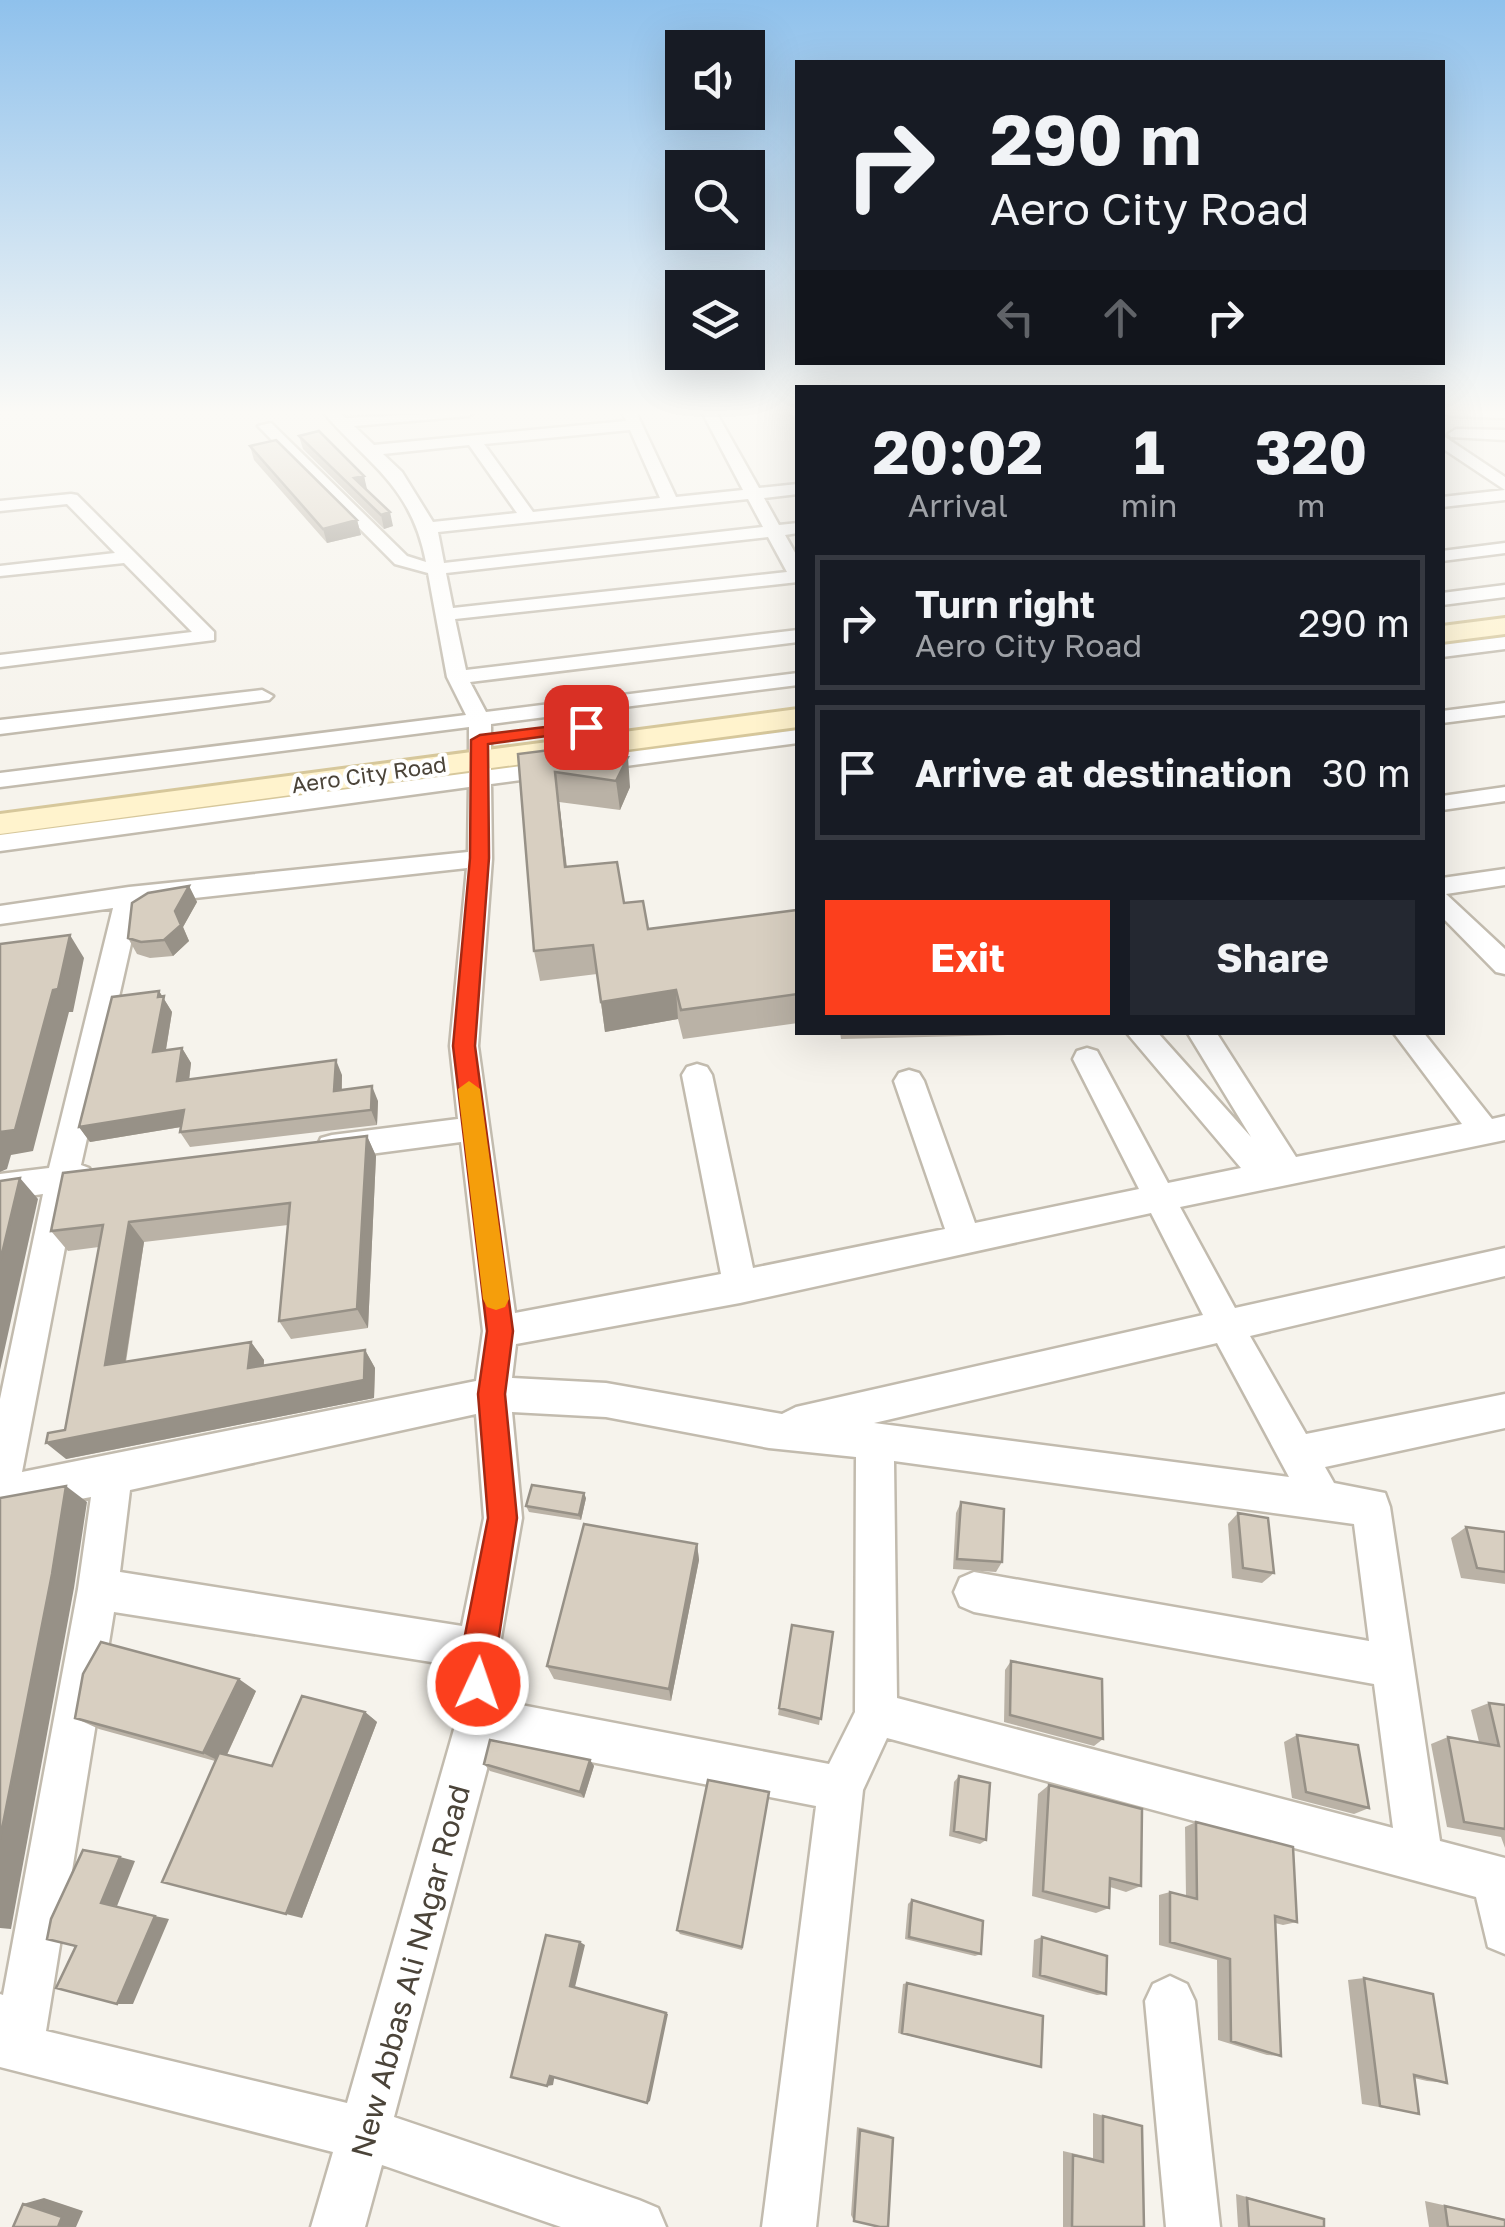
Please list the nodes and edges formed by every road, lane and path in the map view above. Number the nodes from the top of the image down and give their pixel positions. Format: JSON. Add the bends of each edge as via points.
{"nodes":[{"id":1,"x":87,"y":516,"type":"edge"},
{"id":2,"x":357,"y":516,"type":"edge"},
{"id":3,"x":421,"y":516,"type":"edge"},
{"id":4,"x":528,"y":516,"type":"edge"},
{"id":5,"x":554,"y":516,"type":"edge"},
{"id":6,"x":765,"y":516,"type":"edge"},
{"id":7,"x":530,"y":519,"type":"junction"},
{"id":8,"x":428,"y":528,"type":"junction"},
{"id":9,"x":795,"y":528,"type":"edge"},
{"id":10,"x":773,"y":531,"type":"junction"},
{"id":11,"x":1505,"y":548,"type":"edge"},
{"id":12,"x":128,"y":556,"type":"junction"},
{"id":13,"x":1445,"y":556,"type":"edge"},
{"id":14,"x":436,"y":569,"type":"junction"},
{"id":15,"x":795,"y":570,"type":"edge"},
{"id":16,"x":0,"y":571,"type":"edge"},
{"id":17,"x":795,"y":575,"type":"edge"},
{"id":18,"x":1505,"y":591,"type":"edge"},
{"id":19,"x":1445,"y":599,"type":"edge"},
{"id":20,"x":1505,"y":612,"type":"edge"},
{"id":21,"x":447,"y":614,"type":"junction"},
{"id":22,"x":1445,"y":620,"type":"edge"},
{"id":23,"x":1505,"y":626,"type":"edge"},
{"id":24,"x":1445,"y":634,"type":"edge"},
{"id":25,"x":795,"y":636,"type":"edge"},
{"id":26,"x":1505,"y":643,"type":"edge"},
{"id":27,"x":1445,"y":651,"type":"edge"},
{"id":28,"x":0,"y":661,"type":"edge"},
{"id":29,"x":457,"y":677,"type":"junction"},
{"id":30,"x":795,"y":681,"type":"edge"},
{"id":31,"x":262,"y":696,"type":"dead end"},
{"id":32,"x":795,"y":701,"type":"edge"},
{"id":33,"x":1505,"y":709,"type":"edge"},
{"id":34,"x":1445,"y":717,"type":"edge"},
{"id":35,"x":795,"y":718,"type":"edge"},
{"id":36,"x":0,"y":727,"type":"edge"},
{"id":37,"x":795,"y":736,"type":"edge"},
{"id":38,"x":480,"y":750,"type":"junction"},
{"id":39,"x":0,"y":780,"type":"edge"},
{"id":40,"x":1505,"y":794,"type":"edge"},
{"id":41,"x":0,"y":803,"type":"edge"},
{"id":42,"x":1445,"y":803,"type":"edge"},
{"id":43,"x":0,"y":824,"type":"edge"},
{"id":44,"x":0,"y":843,"type":"edge"},
{"id":45,"x":480,"y":858,"type":"junction"},
{"id":46,"x":1505,"y":877,"type":"edge"},
{"id":47,"x":1445,"y":886,"type":"edge"},
{"id":48,"x":129,"y":895,"type":"junction"},
{"id":49,"x":1445,"y":903,"type":"edge"},
{"id":50,"x":0,"y":915,"type":"edge"},
{"id":51,"x":1505,"y":965,"type":"edge"},
{"id":52,"x":1143,"y":1035,"type":"edge"},
{"id":53,"x":1203,"y":1035,"type":"edge"},
{"id":54,"x":1410,"y":1035,"type":"edge"},
{"id":55,"x":1087,"y":1058,"type":"dead end"},
{"id":56,"x":697,"y":1075,"type":"dead end"},
{"id":57,"x":908,"y":1081,"type":"dead end"},
{"id":58,"x":473,"y":1130,"type":"junction"},
{"id":59,"x":1495,"y":1130,"type":"edge"},
{"id":60,"x":295,"y":1152,"type":"edge"},
{"id":61,"x":102,"y":1174,"type":"edge"},
{"id":62,"x":1278,"y":1174,"type":"junction"},
{"id":63,"x":62,"y":1179,"type":"junction"},
{"id":64,"x":0,"y":1186,"type":"edge"},
{"id":65,"x":1158,"y":1195,"type":"junction"},
{"id":66,"x":966,"y":1241,"type":"junction"},
{"id":67,"x":1505,"y":1262,"type":"edge"},
{"id":68,"x":740,"y":1288,"type":"junction"},
{"id":69,"x":1225,"y":1324,"type":"junction"},
{"id":70,"x":500,"y":1331,"type":"junction"},
{"id":71,"x":492,"y":1394,"type":"junction"},
{"id":72,"x":1505,"y":1410,"type":"edge"},
{"id":73,"x":768,"y":1430,"type":"junction"},
{"id":74,"x":875,"y":1440,"type":"junction"},
{"id":75,"x":1299,"y":1454,"type":"junction"},
{"id":76,"x":113,"y":1476,"type":"junction"},
{"id":77,"x":0,"y":1492,"type":"edge"},
{"id":78,"x":1324,"y":1502,"type":"junction"},
{"id":79,"x":98,"y":1589,"type":"junction"},
{"id":80,"x":974,"y":1592,"type":"dead end"},
{"id":81,"x":478,"y":1650,"type":"junction"},
{"id":82,"x":1393,"y":1666,"type":"junction"},
{"id":83,"x":876,"y":1714,"type":"junction"},
{"id":84,"x":478,"y":1719,"type":"junction"},
{"id":85,"x":841,"y":1788,"type":"junction"},
{"id":86,"x":1420,"y":1861,"type":"junction"},
{"id":87,"x":1501,"y":1880,"type":"edge"},
{"id":88,"x":1505,"y":1930,"type":"edge"},
{"id":89,"x":1170,"y":2000,"type":"dead end"},
{"id":90,"x":9,"y":2034,"type":"edge"},
{"id":91,"x":366,"y":2134,"type":"junction"},
{"id":92,"x":338,"y":2227,"type":"edge"},
{"id":93,"x":639,"y":2227,"type":"edge"},
{"id":94,"x":789,"y":2227,"type":"edge"},
{"id":95,"x":1192,"y":2227,"type":"edge"}],
"edges":[{"from":1,"to":12,"type":"street"},
{"from":2,"to":14,"type":"street","via":[[401,560]]},
{"from":3,"to":8,"type":"street"},
{"from":4,"to":7,"type":"street"},
{"from":5,"to":7,"type":"street"},
{"from":6,"to":10,"type":"street"},
{"from":7,"to":8,"type":"street"},
{"from":8,"to":14,"type":"street"},
{"from":9,"to":10,"type":"street"},
{"from":10,"to":14,"type":"street"},
{"from":10,"to":15,"type":"street"},
{"from":11,"to":13,"type":"street"},
{"from":12,"to":16,"type":"street"},
{"from":12,"to":28,"type":"street","via":[[207,636]]},
{"from":14,"to":21,"type":"street"},
{"from":17,"to":21,"type":"street"},
{"from":18,"to":19,"type":"street"},
{"from":20,"to":22,"type":"street"},
{"from":21,"to":29,"type":"street"},
{"from":23,"to":24,"type":"street"},
{"from":25,"to":29,"type":"street"},
{"from":26,"to":27,"type":"street"},
{"from":29,"to":38,"type":"street"},
{"from":30,"to":38,"type":"street"},
{"from":31,"to":36,"type":"street"},
{"from":32,"to":38,"type":"street","name":"Aero City Road"},
{"from":33,"to":34,"type":"street"},
{"from":35,"to":38,"type":"street","name":"Aero City Road"},
{"from":37,"to":38,"type":"street"},
{"from":38,"to":39,"type":"street"},
{"from":38,"to":41,"type":"street","name":"Aero City Road"},
{"from":38,"to":43,"type":"street","name":"Aero City Road"},
{"from":38,"to":44,"type":"street"},
{"from":38,"to":45,"type":"street","name":"New Abbas Ali NAgar Road"},
{"from":40,"to":42,"type":"street"},
{"from":45,"to":48,"type":"street"},
{"from":45,"to":58,"type":"street","name":"New Abbas Ali NAgar Road","via":[[464,1046]]},
{"from":46,"to":47,"type":"street"},
{"from":48,"to":50,"type":"street"},
{"from":48,"to":63,"type":"street"},
{"from":49,"to":51,"type":"street"},
{"from":52,"to":62,"type":"street"},
{"from":53,"to":62,"type":"street"},
{"from":54,"to":59,"type":"street"},
{"from":55,"to":65,"type":"street"},
{"from":56,"to":68,"type":"street"},
{"from":57,"to":66,"type":"street"},
{"from":58,"to":60,"type":"street"},
{"from":58,"to":70,"type":"street","name":"New Abbas Ali NAgar Road"},
{"from":59,"to":62,"type":"street"},
{"from":61,"to":63,"type":"street"},
{"from":62,"to":65,"type":"street"},
{"from":63,"to":64,"type":"street"},
{"from":63,"to":77,"type":"street"},
{"from":65,"to":66,"type":"street"},
{"from":65,"to":69,"type":"street"},
{"from":66,"to":68,"type":"street"},
{"from":67,"to":69,"type":"street"},
{"from":68,"to":70,"type":"street"},
{"from":69,"to":73,"type":"street"},
{"from":69,"to":75,"type":"street"},
{"from":70,"to":71,"type":"street","name":"New Abbas Ali NAgar Road"},
{"from":71,"to":73,"type":"street","via":[[606,1400]]},
{"from":71,"to":76,"type":"street"},
{"from":71,"to":81,"type":"street","name":"New Abbas Ali NAgar Road","via":[[503,1518]]},
{"from":72,"to":75,"type":"street"},
{"from":73,"to":74,"type":"street"},
{"from":74,"to":78,"type":"street"},
{"from":74,"to":83,"type":"street"},
{"from":75,"to":78,"type":"street"},
{"from":76,"to":77,"type":"street"},
{"from":76,"to":79,"type":"street"},
{"from":78,"to":82,"type":"street","via":[[1372,1506]]},
{"from":79,"to":81,"type":"street"},
{"from":79,"to":90,"type":"street"},
{"from":80,"to":82,"type":"street"},
{"from":81,"to":84,"type":"street","name":"New Abbas Ali NAgar Road"},
{"from":82,"to":86,"type":"street"},
{"from":83,"to":85,"type":"street"},
{"from":83,"to":86,"type":"street"},
{"from":84,"to":85,"type":"street"},
{"from":84,"to":91,"type":"street","name":"New Abbas Ali NAgar Road"},
{"from":85,"to":94,"type":"street"},
{"from":86,"to":87,"type":"street"},
{"from":87,"to":88,"type":"street"},
{"from":89,"to":95,"type":"street"},
{"from":90,"to":91,"type":"street"},
{"from":91,"to":92,"type":"street","name":"New Abbas Ali NAgar Road"},
{"from":91,"to":93,"type":"street"}]}
